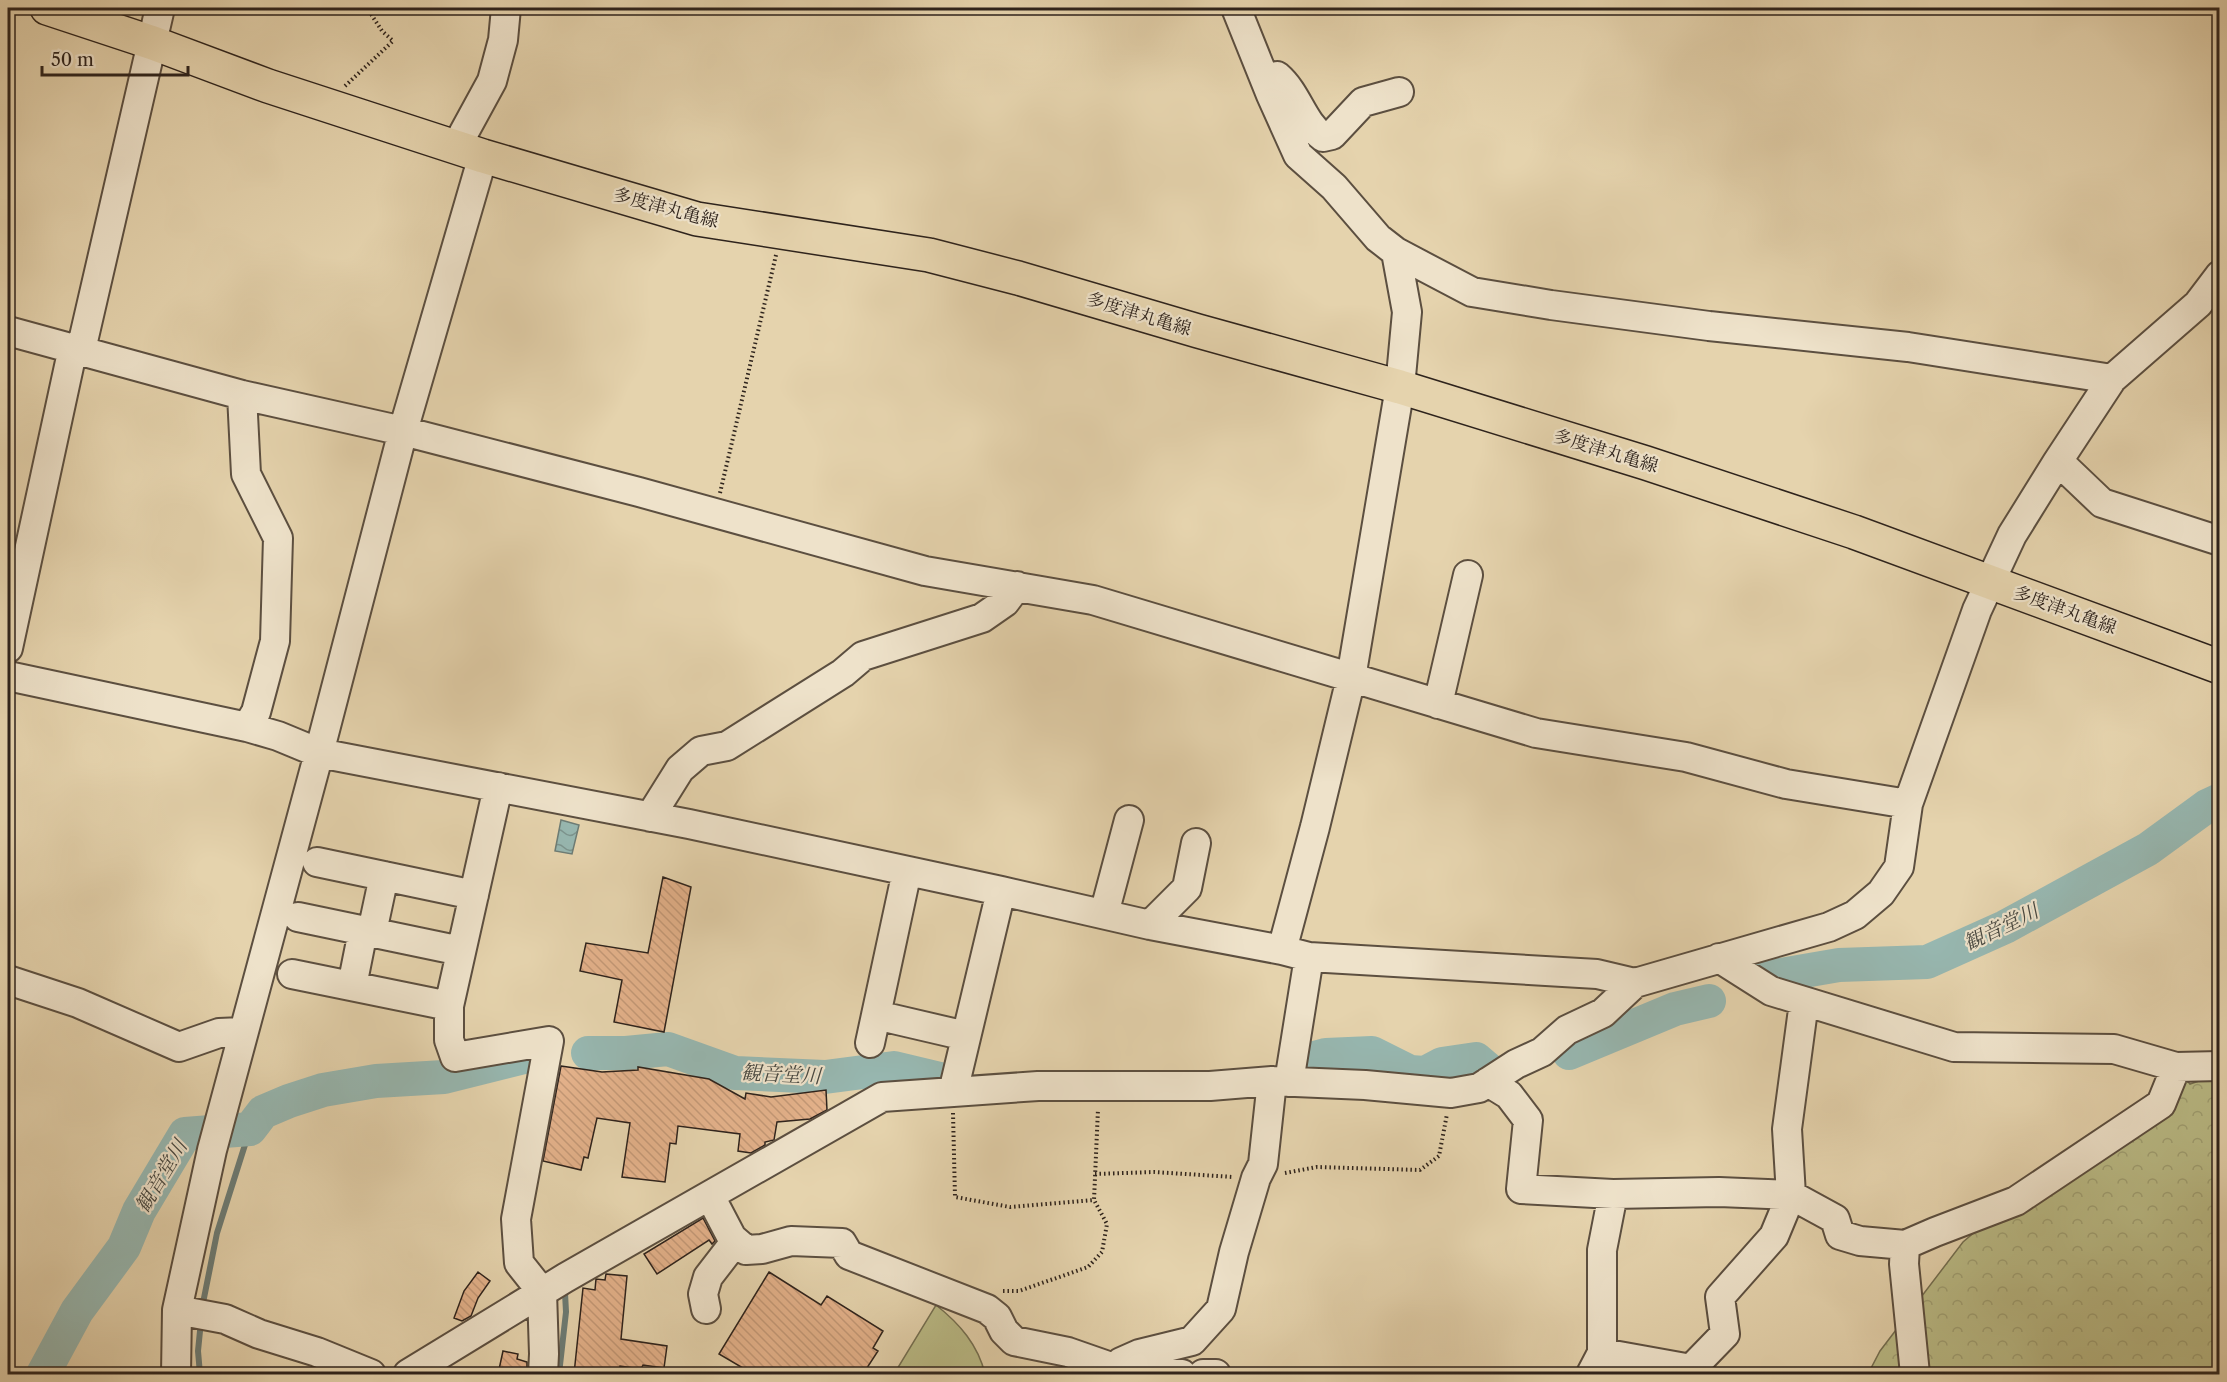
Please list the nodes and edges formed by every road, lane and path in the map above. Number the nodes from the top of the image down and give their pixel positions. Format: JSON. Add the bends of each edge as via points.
{"nodes":[{"id":1,"x":47,"y":8,"type":"edge"},
{"id":2,"x":160,"y":8,"type":"edge"},
{"id":3,"x":367,"y":8,"type":"edge"},
{"id":4,"x":506,"y":8,"type":"edge"},
{"id":5,"x":1236,"y":8,"type":"edge"},
{"id":6,"x":153,"y":43,"type":"junction"},
{"id":7,"x":1265,"y":80,"type":"junction"},
{"id":8,"x":1400,"y":92,"type":"dead end"},
{"id":9,"x":331,"y":106,"type":"junction"},
{"id":10,"x":469,"y":151,"type":"junction"},
{"id":11,"x":781,"y":232,"type":"junction"},
{"id":12,"x":1396,"y":252,"type":"junction"},
{"id":13,"x":2220,"y":275,"type":"edge"},
{"id":14,"x":2209,"y":306,"type":"edge"},
{"id":15,"x":8,"y":331,"type":"edge"},
{"id":16,"x":81,"y":350,"type":"junction"},
{"id":17,"x":2112,"y":379,"type":"junction"},
{"id":18,"x":1400,"y":387,"type":"junction"},
{"id":19,"x":242,"y":395,"type":"junction"},
{"id":20,"x":403,"y":431,"type":"junction"},
{"id":21,"x":2058,"y":461,"type":"junction"},
{"id":22,"x":716,"y":514,"type":"junction"},
{"id":23,"x":2220,"y":541,"type":"edge"},
{"id":24,"x":1467,"y":575,"type":"dead end"},
{"id":25,"x":1989,"y":582,"type":"junction"},
{"id":26,"x":1017,"y":586,"type":"junction"},
{"id":27,"x":8,"y":648,"type":"edge"},
{"id":28,"x":2220,"y":667,"type":"edge"},
{"id":29,"x":8,"y":676,"type":"edge"},
{"id":30,"x":1351,"y":678,"type":"junction"},
{"id":31,"x":1438,"y":704,"type":"junction"},
{"id":32,"x":247,"y":727,"type":"junction"},
{"id":33,"x":318,"y":753,"type":"junction"},
{"id":34,"x":498,"y":787,"type":"junction"},
{"id":35,"x":1908,"y":804,"type":"junction"},
{"id":36,"x":650,"y":817,"type":"junction"},
{"id":37,"x":1129,"y":820,"type":"dead end"},
{"id":38,"x":1196,"y":843,"type":"dead end"},
{"id":39,"x":317,"y":862,"type":"dead end"},
{"id":40,"x":907,"y":871,"type":"junction"},
{"id":41,"x":384,"y":876,"type":"junction"},
{"id":42,"x":1001,"y":891,"type":"junction"},
{"id":43,"x":474,"y":895,"type":"junction"},
{"id":44,"x":1104,"y":914,"type":"junction"},
{"id":45,"x":298,"y":917,"type":"dead end"},
{"id":46,"x":1150,"y":925,"type":"junction"},
{"id":47,"x":368,"y":932,"type":"junction"},
{"id":48,"x":1282,"y":950,"type":"junction"},
{"id":49,"x":461,"y":951,"type":"junction"},
{"id":50,"x":1309,"y":957,"type":"junction"},
{"id":51,"x":1719,"y":958,"type":"junction"},
{"id":52,"x":292,"y":974,"type":"dead end"},
{"id":53,"x":8,"y":980,"type":"edge"},
{"id":54,"x":1635,"y":983,"type":"junction"},
{"id":55,"x":352,"y":986,"type":"junction"},
{"id":56,"x":1804,"y":1002,"type":"junction"},
{"id":57,"x":449,"y":1006,"type":"junction"},
{"id":58,"x":876,"y":1015,"type":"junction"},
{"id":59,"x":242,"y":1032,"type":"junction"},
{"id":60,"x":966,"y":1036,"type":"junction"},
{"id":61,"x":870,"y":1043,"type":"dead end"},
{"id":62,"x":2220,"y":1066,"type":"edge"},
{"id":63,"x":2176,"y":1067,"type":"junction"},
{"id":64,"x":1281,"y":1082,"type":"junction"},
{"id":65,"x":1488,"y":1082,"type":"junction"},
{"id":66,"x":1099,"y":1087,"type":"junction"},
{"id":67,"x":953,"y":1092,"type":"junction"},
{"id":68,"x":1451,"y":1093,"type":"junction"},
{"id":69,"x":1095,"y":1173,"type":"junction"},
{"id":70,"x":1256,"y":1178,"type":"junction"},
{"id":71,"x":1613,"y":1194,"type":"junction"},
{"id":72,"x":1791,"y":1195,"type":"junction"},
{"id":73,"x":710,"y":1196,"type":"junction"},
{"id":74,"x":1094,"y":1200,"type":"junction"},
{"id":75,"x":735,"y":1242,"type":"junction"},
{"id":76,"x":1905,"y":1245,"type":"junction"},
{"id":77,"x":1000,"y":1290,"type":"dead end"},
{"id":78,"x":542,"y":1292,"type":"junction"},
{"id":79,"x":706,"y":1309,"type":"dead end"},
{"id":80,"x":193,"y":1313,"type":"junction"},
{"id":81,"x":1596,"y":1364,"type":"edge"},
{"id":82,"x":1108,"y":1371,"type":"edge"},
{"id":83,"x":1912,"y":1372,"type":"edge"},
{"id":84,"x":176,"y":1374,"type":"edge"},
{"id":85,"x":371,"y":1374,"type":"edge"},
{"id":86,"x":408,"y":1374,"type":"edge"},
{"id":87,"x":543,"y":1374,"type":"edge"},
{"id":88,"x":1182,"y":1374,"type":"edge"},
{"id":89,"x":1203,"y":1374,"type":"edge"},
{"id":90,"x":1216,"y":1374,"type":"edge"}],
"edges":[{"from":1,"to":6,"type":"main road","name":"多度津丸亀線"},
{"from":2,"to":6,"type":"street"},
{"from":3,"to":9,"type":"path","via":[[393,41],[348,80]]},
{"from":4,"to":10,"type":"street","via":[[503,40]]},
{"from":5,"to":7,"type":"street"},
{"from":6,"to":9,"type":"main road","name":"多度津丸亀線"},
{"from":6,"to":16,"type":"street"},
{"from":7,"to":8,"type":"street","via":[[1277,76],[1287,85],[1315,131],[1323,137],[1332,135],[1363,102]]},
{"from":7,"to":12,"type":"street","via":[[1298,155]]},
{"from":9,"to":10,"type":"main road","name":"多度津丸亀線"},
{"from":10,"to":11,"type":"main road","name":"多度津丸亀線","via":[[697,219]]},
{"from":10,"to":20,"type":"street"},
{"from":11,"to":18,"type":"main road","name":"多度津丸亀線","via":[[929,255]]},
{"from":11,"to":22,"type":"path"},
{"from":12,"to":17,"type":"street","via":[[1472,292],[1709,326],[1908,347]]},
{"from":12,"to":18,"type":"street","via":[[1407,312]]},
{"from":13,"to":14,"type":"street"},
{"from":14,"to":17,"type":"street"},
{"from":15,"to":16,"type":"street"},
{"from":16,"to":19,"type":"street"},
{"from":16,"to":27,"type":"street","via":[[71,357]]},
{"from":17,"to":21,"type":"street"},
{"from":18,"to":25,"type":"main road","name":"多度津丸亀線","via":[[1668,470]]},
{"from":18,"to":30,"type":"street"},
{"from":19,"to":20,"type":"street"},
{"from":19,"to":32,"type":"street","via":[[246,474],[278,538],[275,641],[256,712]]},
{"from":20,"to":22,"type":"street"},
{"from":20,"to":33,"type":"street"},
{"from":21,"to":23,"type":"street","via":[[2102,503]]},
{"from":21,"to":25,"type":"street","via":[[2012,535]]},
{"from":22,"to":26,"type":"street","via":[[925,571]]},
{"from":24,"to":31,"type":"street"},
{"from":25,"to":28,"type":"main road","name":"多度津丸亀線"},
{"from":25,"to":35,"type":"street"},
{"from":26,"to":30,"type":"street","via":[[1093,600]]},
{"from":26,"to":36,"type":"street","via":[[1005,602],[982,618],[864,656],[727,746],[701,751],[680,769]]},
{"from":29,"to":32,"type":"street"},
{"from":30,"to":31,"type":"street"},
{"from":30,"to":48,"type":"street"},
{"from":31,"to":35,"type":"street","via":[[1536,733],[1686,757],[1786,784]]},
{"from":32,"to":33,"type":"street"},
{"from":33,"to":34,"type":"street"},
{"from":33,"to":59,"type":"street"},
{"from":34,"to":36,"type":"street"},
{"from":34,"to":43,"type":"street"},
{"from":35,"to":51,"type":"street","via":[[1899,867],[1881,893],[1855,915],[1829,927]]},
{"from":36,"to":40,"type":"street"},
{"from":37,"to":44,"type":"street"},
{"from":38,"to":46,"type":"street","via":[[1187,888]]},
{"from":39,"to":41,"type":"street"},
{"from":40,"to":42,"type":"street"},
{"from":40,"to":58,"type":"street"},
{"from":41,"to":43,"type":"street"},
{"from":41,"to":47,"type":"street"},
{"from":42,"to":44,"type":"street"},
{"from":42,"to":60,"type":"street"},
{"from":43,"to":49,"type":"street"},
{"from":44,"to":46,"type":"street"},
{"from":45,"to":47,"type":"street"},
{"from":46,"to":48,"type":"street"},
{"from":47,"to":49,"type":"street"},
{"from":47,"to":55,"type":"street"},
{"from":48,"to":50,"type":"street"},
{"from":49,"to":57,"type":"street"},
{"from":50,"to":54,"type":"street","via":[[1597,974]]},
{"from":50,"to":64,"type":"street"},
{"from":51,"to":54,"type":"street"},
{"from":51,"to":56,"type":"street","via":[[1771,992]]},
{"from":52,"to":55,"type":"street"},
{"from":53,"to":59,"type":"street","via":[[78,1003],[179,1047],[219,1033]]},
{"from":54,"to":65,"type":"street","via":[[1603,1013],[1567,1030],[1542,1052]]},
{"from":55,"to":57,"type":"street"},
{"from":56,"to":63,"type":"street","via":[[1954,1047],[2114,1049]]},
{"from":56,"to":72,"type":"street","via":[[1787,1129]]},
{"from":57,"to":78,"type":"street","via":[[449,1040],[454,1057],[549,1041],[516,1219],[519,1263]]},
{"from":58,"to":60,"type":"street"},
{"from":58,"to":61,"type":"street"},
{"from":59,"to":80,"type":"street","via":[[212,1150]]},
{"from":60,"to":67,"type":"street"},
{"from":62,"to":63,"type":"street"},
{"from":63,"to":76,"type":"street","via":[[2161,1104],[2016,1201]]},
{"from":64,"to":66,"type":"street"},
{"from":64,"to":68,"type":"street"},
{"from":64,"to":70,"type":"street","via":[[1263,1164]]},
{"from":65,"to":68,"type":"street","via":[[1479,1088]]},
{"from":65,"to":71,"type":"street","via":[[1509,1095],[1528,1120],[1521,1189]]},
{"from":66,"to":67,"type":"street","via":[[1038,1086]]},
{"from":66,"to":69,"type":"path"},
{"from":67,"to":73,"type":"street","via":[[882,1098]]},
{"from":67,"to":74,"type":"path","via":[[955,1197],[1010,1207]]},
{"from":68,"to":70,"type":"path","via":[[1439,1156],[1420,1170],[1317,1167]]},
{"from":69,"to":70,"type":"path"},
{"from":69,"to":74,"type":"path"},
{"from":70,"to":82,"type":"street","via":[[1221,1309],[1192,1341],[1139,1354]]},
{"from":71,"to":72,"type":"street"},
{"from":71,"to":81,"type":"street","via":[[1602,1250]]},
{"from":72,"to":76,"type":"street","via":[[1835,1219],[1840,1234],[1860,1241]]},
{"from":72,"to":81,"type":"street","via":[[1774,1236],[1720,1297],[1725,1334],[1691,1369]]},
{"from":73,"to":75,"type":"street"},
{"from":73,"to":78,"type":"street"},
{"from":74,"to":77,"type":"path","via":[[1107,1224],[1102,1252],[1088,1268],[1019,1292]]},
{"from":75,"to":79,"type":"street","via":[[708,1277],[703,1294]]},
{"from":75,"to":82,"type":"street","via":[[746,1250],[791,1241],[842,1243],[849,1255],[987,1309],[1014,1341],[1068,1352]]},
{"from":76,"to":83,"type":"street"},
{"from":78,"to":86,"type":"street"},
{"from":78,"to":87,"type":"street"},
{"from":80,"to":84,"type":"street"},
{"from":80,"to":85,"type":"street","via":[[225,1319]]},
{"from":82,"to":88,"type":"street","via":[[1150,1369]]},
{"from":89,"to":90,"type":"street"}]}
